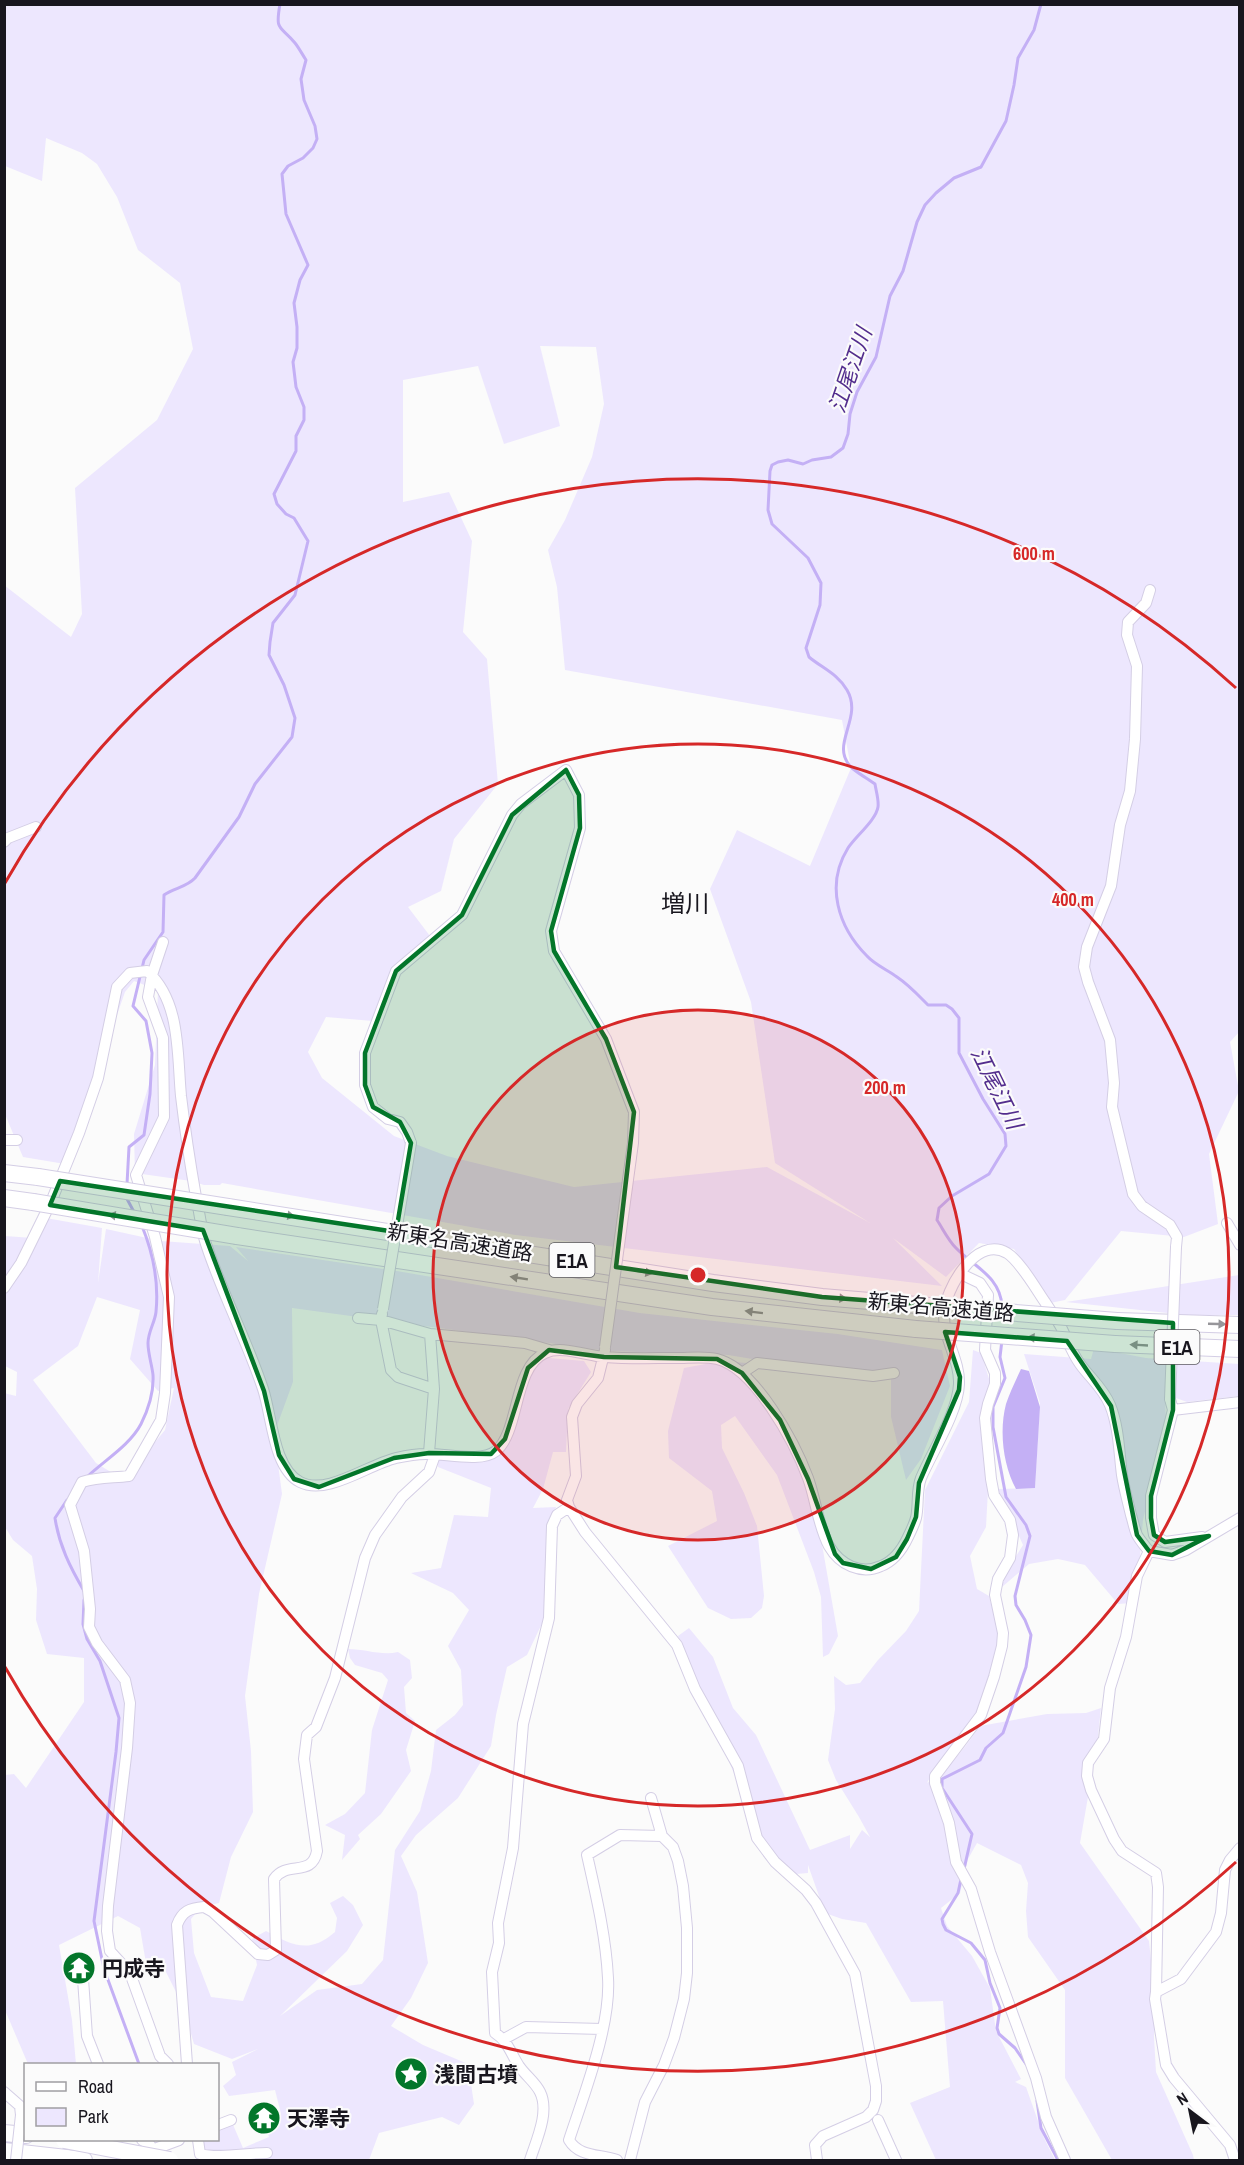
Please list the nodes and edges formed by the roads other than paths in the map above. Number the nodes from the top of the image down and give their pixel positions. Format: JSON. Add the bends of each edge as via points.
{"nodes":[{"id":1,"x":1150,"y":590,"type":"dead end"},
{"id":2,"x":36,"y":827,"type":"dead end"},
{"id":3,"x":4,"y":843,"type":"edge"},
{"id":4,"x":163,"y":942,"type":"dead end"},
{"id":5,"x":149,"y":973,"type":"junction"},
{"id":6,"x":4,"y":1140,"type":"edge"},
{"id":7,"x":16,"y":1140,"type":"dead end"},
{"id":8,"x":4,"y":1173,"type":"edge"},
{"id":9,"x":4,"y":1198,"type":"edge"},
{"id":10,"x":1227,"y":1223,"type":"dead end"},
{"id":11,"x":1239,"y":1245,"type":"edge"},
{"id":12,"x":961,"y":1274,"type":"junction"},
{"id":13,"x":4,"y":1288,"type":"edge"},
{"id":14,"x":382,"y":1314,"type":"junction"},
{"id":15,"x":358,"y":1318,"type":"dead end"},
{"id":16,"x":1239,"y":1325,"type":"edge"},
{"id":17,"x":430,"y":1334,"type":"junction"},
{"id":18,"x":1239,"y":1349,"type":"edge"},
{"id":19,"x":549,"y":1350,"type":"junction"},
{"id":20,"x":605,"y":1352,"type":"junction"},
{"id":21,"x":742,"y":1373,"type":"junction"},
{"id":22,"x":894,"y":1373,"type":"dead end"},
{"id":23,"x":434,"y":1389,"type":"junction"},
{"id":24,"x":1239,"y":1402,"type":"edge"},
{"id":25,"x":1171,"y":1404,"type":"junction"},
{"id":26,"x":432,"y":1454,"type":"junction"},
{"id":27,"x":569,"y":1507,"type":"junction"},
{"id":28,"x":1239,"y":1518,"type":"edge"},
{"id":29,"x":1209,"y":1536,"type":"junction"},
{"id":30,"x":1149,"y":1551,"type":"junction"},
{"id":31,"x":651,"y":1798,"type":"dead end"},
{"id":32,"x":662,"y":1836,"type":"junction"},
{"id":33,"x":1239,"y":1848,"type":"edge"},
{"id":34,"x":83,"y":1979,"type":"dead end"},
{"id":35,"x":1156,"y":1992,"type":"junction"},
{"id":36,"x":602,"y":2028,"type":"junction"},
{"id":37,"x":504,"y":2039,"type":"junction"},
{"id":38,"x":98,"y":2063,"type":"edge"},
{"id":39,"x":167,"y":2063,"type":"edge"},
{"id":40,"x":187,"y":2063,"type":"edge"},
{"id":41,"x":4,"y":2092,"type":"edge"},
{"id":42,"x":231,"y":2120,"type":"dead end"},
{"id":43,"x":878,"y":2120,"type":"dead end"},
{"id":44,"x":219,"y":2125,"type":"edge"},
{"id":45,"x":4,"y":2133,"type":"edge"},
{"id":46,"x":24,"y":2135,"type":"edge"},
{"id":47,"x":74,"y":2141,"type":"edge"},
{"id":48,"x":172,"y":2141,"type":"edge"},
{"id":49,"x":198,"y":2141,"type":"edge"},
{"id":50,"x":151,"y":2147,"type":"edge"},
{"id":51,"x":4,"y":2151,"type":"edge"},
{"id":52,"x":267,"y":2153,"type":"dead end"},
{"id":53,"x":16,"y":2160,"type":"edge"},
{"id":54,"x":84,"y":2160,"type":"edge"},
{"id":55,"x":170,"y":2160,"type":"edge"},
{"id":56,"x":530,"y":2160,"type":"edge"},
{"id":57,"x":616,"y":2160,"type":"edge"},
{"id":58,"x":630,"y":2160,"type":"edge"},
{"id":59,"x":818,"y":2160,"type":"edge"},
{"id":60,"x":896,"y":2160,"type":"edge"},
{"id":61,"x":1065,"y":2160,"type":"edge"},
{"id":62,"x":1235,"y":2160,"type":"edge"}],
"edges":[{"from":1,"to":25,"type":"street","bridge":true,"via":[[1146,603],[1128,622],[1127,635],[1137,666],[1130,791],[1120,825],[1112,886],[1087,947],[1084,967],[1110,1040],[1112,1107],[1133,1194],[1177,1237]]},
{"from":2,"to":3,"type":"street"},
{"from":4,"to":5,"type":"street"},
{"from":5,"to":13,"type":"street","via":[[130,974],[117,987],[98,1078],[67,1163],[21,1263]]},
{"from":5,"to":26,"type":"street","via":[[167,1000],[176,1027],[188,1153],[205,1242],[264,1391],[285,1470],[305,1485],[319,1487],[394,1458]]},
{"from":5,"to":39,"type":"street","via":[[148,997],[163,1038],[164,1117],[136,1175],[169,1297],[161,1420],[129,1476],[82,1482],[70,1505],[84,1551],[89,1627],[125,1680],[130,1703],[108,1906],[110,1951],[130,1973],[160,2056]]},
{"from":6,"to":7,"type":"street"},
{"from":8,"to":16,"type":"highway","name":"新東名高速道路","number":"E1A","one_way":true,"bridge":true,"via":[[822,1297],[1117,1321]]},
{"from":18,"to":9,"type":"highway","name":"新東名高速道路","number":"E1A","one_way":true,"bridge":true,"via":[[916,1329],[712,1307]]},
{"from":10,"to":11,"type":"street"},
{"from":12,"to":21,"type":"street","via":[[946,1301],[943,1318],[960,1377],[959,1390],[937,1449],[919,1483],[916,1518],[896,1557],[885,1565],[858,1569],[843,1563],[835,1554],[828,1544],[794,1444]]},
{"from":12,"to":30,"type":"street","via":[[976,1254],[989,1249],[1007,1253],[1026,1273],[1059,1323],[1077,1361],[1111,1407],[1119,1437],[1125,1492],[1137,1535]]},
{"from":12,"to":61,"type":"street","via":[[980,1283],[988,1295],[985,1350],[996,1384],[985,1418],[991,1479],[994,1495],[1010,1520],[1013,1535],[1010,1558],[998,1579],[995,1595],[1003,1633],[994,1677],[981,1715],[935,1776],[935,1783],[949,1823],[956,1862],[1036,2078],[1046,2117]]},
{"from":14,"to":15,"type":"street"},
{"from":14,"to":17,"type":"street"},
{"from":14,"to":20,"type":"street","bridge":true,"via":[[411,1143],[400,1122],[388,1119],[374,1107],[365,1085],[365,1053],[396,971],[462,915],[512,814],[566,770],[579,795],[580,828],[551,931],[554,951],[606,1038],[634,1112]]},
{"from":14,"to":23,"type":"street","via":[[391,1370],[398,1377]]},
{"from":17,"to":19,"type":"street","via":[[525,1343]]},
{"from":17,"to":23,"type":"street"},
{"from":19,"to":20,"type":"street"},
{"from":19,"to":26,"type":"street","via":[[528,1368],[498,1449],[481,1457]]},
{"from":20,"to":21,"type":"street","via":[[717,1359]]},
{"from":20,"to":27,"type":"street","via":[[598,1378],[577,1404],[572,1417],[576,1476],[567,1500]]},
{"from":21,"to":22,"type":"street","via":[[757,1363],[873,1376]]},
{"from":23,"to":26,"type":"street"},
{"from":24,"to":25,"type":"street"},
{"from":25,"to":29,"type":"street","via":[[1151,1496],[1154,1535],[1165,1542]]},
{"from":26,"to":40,"type":"street","via":[[429,1472],[402,1497],[375,1535],[365,1558],[335,1678],[316,1727],[307,1735],[304,1759],[317,1851],[309,1866],[294,1868],[274,1879],[276,1950],[268,1955],[258,1954],[204,1906],[187,1909],[180,1917],[177,1925]]},
{"from":27,"to":37,"type":"street","via":[[557,1515],[552,1526],[549,1618],[523,1724],[513,1848],[492,1972],[494,2028]]},
{"from":27,"to":59,"type":"street","via":[[677,1645],[695,1689],[738,1766],[757,1839],[816,1903],[855,1974],[876,2101],[866,2117],[823,2136],[815,2145]]},
{"from":28,"to":29,"type":"street"},
{"from":29,"to":30,"type":"street","via":[[1172,1555]]},
{"from":30,"to":35,"type":"street","via":[[1137,1576],[1126,1637],[1110,1688],[1104,1739],[1088,1763],[1088,1776],[1118,1845],[1156,1873]]},
{"from":31,"to":32,"type":"street"},
{"from":32,"to":36,"type":"street","via":[[620,1835],[587,1855],[608,1979]]},
{"from":32,"to":58,"type":"street","via":[[673,1847],[683,1886],[687,1928],[684,2000],[664,2065],[645,2102]]},
{"from":33,"to":35,"type":"street","via":[[1225,1870],[1216,1932],[1181,1980]]},
{"from":34,"to":38,"type":"street","via":[[87,2036]]},
{"from":35,"to":62,"type":"street","via":[[1166,2065],[1230,2145]]},
{"from":36,"to":37,"type":"street","via":[[526,2028]]},
{"from":36,"to":57,"type":"street","via":[[569,2140],[581,2152]]},
{"from":37,"to":56,"type":"street","via":[[520,2068],[542,2095],[540,2132]]},
{"from":41,"to":53,"type":"street","bridge":true,"via":[[20,2106]]},
{"from":42,"to":44,"type":"street"},
{"from":43,"to":60,"type":"street"},
{"from":45,"to":46,"type":"highway"},
{"from":47,"to":55,"type":"highway","bridge":true},
{"from":48,"to":50,"type":"street"},
{"from":49,"to":52,"type":"street","via":[[200,2154],[213,2157]]},
{"from":51,"to":54,"type":"highway"}]}
